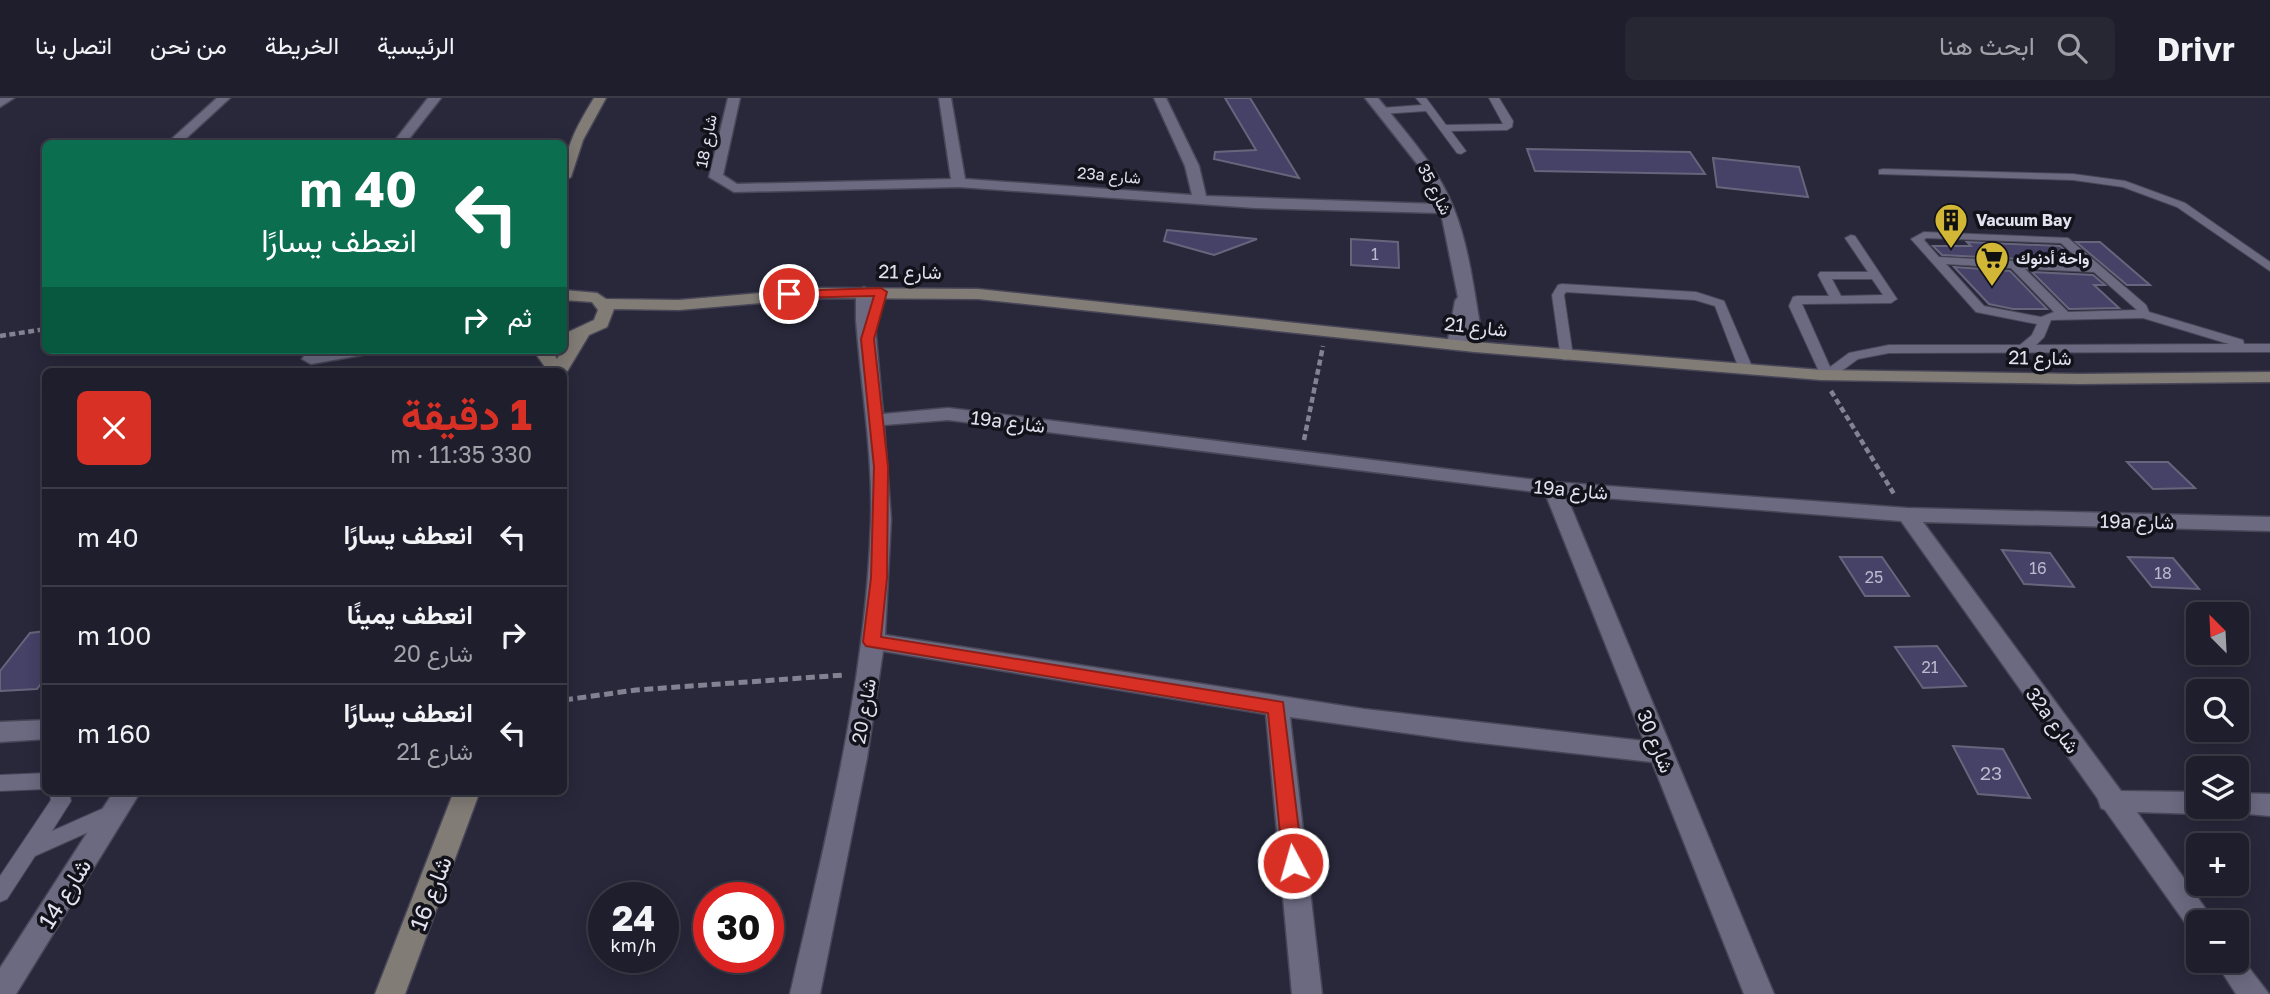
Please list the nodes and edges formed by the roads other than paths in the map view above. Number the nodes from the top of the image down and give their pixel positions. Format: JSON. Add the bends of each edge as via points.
{"nodes":[{"id":1,"x":8,"y":98,"type":"edge"},
{"id":2,"x":224,"y":98,"type":"edge"},
{"id":3,"x":435,"y":98,"type":"edge"},
{"id":4,"x":600,"y":98,"type":"edge"},
{"id":5,"x":734,"y":98,"type":"edge"},
{"id":6,"x":945,"y":98,"type":"edge"},
{"id":7,"x":1160,"y":98,"type":"edge"},
{"id":8,"x":1371,"y":98,"type":"edge"},
{"id":9,"x":1421,"y":98,"type":"edge"},
{"id":10,"x":1494,"y":98,"type":"edge"},
{"id":11,"x":0,"y":103,"type":"edge"},
{"id":12,"x":1429,"y":110,"type":"junction"},
{"id":13,"x":1383,"y":113,"type":"junction"},
{"id":14,"x":1444,"y":128,"type":"junction"},
{"id":15,"x":177,"y":140,"type":"edge"},
{"id":16,"x":401,"y":140,"type":"edge"},
{"id":17,"x":1461,"y":151,"type":"dead end"},
{"id":18,"x":567,"y":168,"type":"edge"},
{"id":19,"x":1883,"y":172,"type":"dead end"},
{"id":20,"x":959,"y":183,"type":"junction"},
{"id":21,"x":768,"y":189,"type":"joint"},
{"id":22,"x":1199,"y":200,"type":"junction"},
{"id":23,"x":1447,"y":209,"type":"junction"},
{"id":24,"x":1851,"y":238,"type":"dead end"},
{"id":25,"x":1934,"y":260,"type":"junction"},
{"id":26,"x":2016,"y":266,"type":"junction"},
{"id":27,"x":2270,"y":267,"type":"edge"},
{"id":28,"x":2098,"y":269,"type":"junction"},
{"id":29,"x":1878,"y":276,"type":"junction"},
{"id":30,"x":873,"y":292,"type":"junction"},
{"id":31,"x":571,"y":294,"type":"edge"},
{"id":32,"x":1465,"y":296,"type":"junction"},
{"id":33,"x":1837,"y":299,"type":"junction"},
{"id":34,"x":605,"y":304,"type":"junction"},
{"id":35,"x":679,"y":305,"type":"junction"},
{"id":36,"x":2144,"y":314,"type":"junction"},
{"id":37,"x":2064,"y":315,"type":"junction"},
{"id":38,"x":2044,"y":321,"type":"junction"},
{"id":39,"x":601,"y":323,"type":"junction"},
{"id":40,"x":581,"y":334,"type":"junction"},
{"id":41,"x":567,"y":339,"type":"edge"},
{"id":42,"x":1456,"y":345,"type":"junction"},
{"id":43,"x":1475,"y":347,"type":"junction"},
{"id":44,"x":2264,"y":348,"type":"edge"},
{"id":45,"x":2022,"y":350,"type":"junction"},
{"id":46,"x":545,"y":354,"type":"edge"},
{"id":47,"x":1566,"y":356,"type":"junction"},
{"id":48,"x":556,"y":368,"type":"edge"},
{"id":49,"x":560,"y":368,"type":"edge"},
{"id":50,"x":1746,"y":369,"type":"junction"},
{"id":51,"x":1824,"y":375,"type":"junction"},
{"id":52,"x":2270,"y":377,"type":"edge"},
{"id":53,"x":876,"y":420,"type":"junction"},
{"id":54,"x":1553,"y":488,"type":"junction"},
{"id":55,"x":1907,"y":515,"type":"junction"},
{"id":56,"x":2270,"y":524,"type":"edge"},
{"id":57,"x":872,"y":642,"type":"junction"},
{"id":58,"x":1277,"y":707,"type":"junction"},
{"id":59,"x":42,"y":729,"type":"edge"},
{"id":60,"x":0,"y":732,"type":"edge"},
{"id":61,"x":1661,"y":753,"type":"junction"},
{"id":62,"x":42,"y":781,"type":"edge"},
{"id":63,"x":0,"y":783,"type":"edge"},
{"id":64,"x":60,"y":795,"type":"edge"},
{"id":65,"x":465,"y":795,"type":"edge"},
{"id":66,"x":123,"y":800,"type":"edge"},
{"id":67,"x":2110,"y":801,"type":"junction"},
{"id":68,"x":2186,"y":803,"type":"edge"},
{"id":69,"x":2249,"y":804,"type":"edge"},
{"id":70,"x":2270,"y":805,"type":"edge"},
{"id":71,"x":30,"y":850,"type":"junction"},
{"id":72,"x":0,"y":892,"type":"edge"},
{"id":73,"x":2192,"y":910,"type":"edge"},
{"id":74,"x":2238,"y":973,"type":"edge"},
{"id":75,"x":0,"y":994,"type":"edge"},
{"id":76,"x":390,"y":994,"type":"edge"},
{"id":77,"x":805,"y":994,"type":"edge"},
{"id":78,"x":1307,"y":994,"type":"edge"},
{"id":79,"x":1759,"y":994,"type":"edge"},
{"id":80,"x":2254,"y":994,"type":"edge"}],
"edges":[{"from":1,"to":11,"type":"street"},
{"from":2,"to":15,"type":"street"},
{"from":3,"to":16,"type":"street"},
{"from":4,"to":18,"type":"street","via":[[576,140]]},
{"from":5,"to":21,"type":"street","name":"شارع 18","via":[[716,177],[734,188]]},
{"from":6,"to":20,"type":"street"},
{"from":7,"to":22,"type":"street","via":[[1192,166]]},
{"from":8,"to":13,"type":"street","name":"شارع 35"},
{"from":9,"to":12,"type":"lane"},
{"from":10,"to":14,"type":"lane","via":[[1507,127]]},
{"from":12,"to":13,"type":"lane"},
{"from":12,"to":14,"type":"lane"},
{"from":13,"to":23,"type":"street","name":"شارع 35","via":[[1424,164]]},
{"from":14,"to":17,"type":"lane"},
{"from":19,"to":27,"type":"lane","via":[[2073,177],[2125,184],[2182,205]]},
{"from":20,"to":21,"type":"street","name":"23a شارع"},
{"from":20,"to":22,"type":"street","name":"23a شارع"},
{"from":22,"to":23,"type":"street","name":"23a شارع"},
{"from":23,"to":32,"type":"street","name":"شارع 35"},
{"from":24,"to":29,"type":"lane"},
{"from":25,"to":26,"type":"lane"},
{"from":25,"to":28,"type":"lane","via":[[1917,242],[1919,237],[2049,237],[2071,243]]},
{"from":25,"to":38,"type":"lane","via":[[1985,312]]},
{"from":26,"to":28,"type":"lane"},
{"from":26,"to":37,"type":"lane"},
{"from":28,"to":36,"type":"lane"},
{"from":29,"to":33,"type":"lane","via":[[1890,300]]},
{"from":29,"to":33,"type":"lane","via":[[1824,275]]},
{"from":30,"to":35,"type":"street","name":"شارع 21","via":[[774,295]]},
{"from":30,"to":42,"type":"street","name":"شارع 21","via":[[1034,298]]},
{"from":30,"to":53,"type":"street","name":"شارع 20","via":[[868,339]]},
{"from":31,"to":34,"type":"street"},
{"from":32,"to":42,"type":"street","name":"شارع 35"},
{"from":32,"to":43,"type":"street","name":"شارع 35"},
{"from":33,"to":51,"type":"lane","via":[[1794,302]]},
{"from":34,"to":35,"type":"street","name":"شارع 21"},
{"from":34,"to":39,"type":"street"},
{"from":35,"to":39,"type":"street","name":"شارع 21"},
{"from":36,"to":37,"type":"lane"},
{"from":36,"to":44,"type":"lane"},
{"from":37,"to":38,"type":"lane"},
{"from":38,"to":45,"type":"lane","via":[[2038,337]]},
{"from":39,"to":40,"type":"street","name":"شارع 21"},
{"from":40,"to":41,"type":"street","name":"شارع 21"},
{"from":40,"to":49,"type":"street"},
{"from":42,"to":43,"type":"street","name":"شارع 21"},
{"from":43,"to":47,"type":"street","name":"شارع 21"},
{"from":44,"to":45,"type":"lane"},
{"from":45,"to":51,"type":"lane","via":[[1870,351]]},
{"from":46,"to":48,"type":"street"},
{"from":47,"to":50,"type":"street","name":"شارع 21"},
{"from":47,"to":50,"type":"lane","via":[[1558,295],[1562,288],[1696,296],[1720,304]]},
{"from":50,"to":51,"type":"street","name":"شارع 21"},
{"from":51,"to":52,"type":"street","name":"شارع 21"},
{"from":53,"to":54,"type":"street","name":"19a شارع","via":[[948,414]]},
{"from":53,"to":57,"type":"street","name":"شارع 20","via":[[881,520]]},
{"from":54,"to":55,"type":"street","name":"19a شارع"},
{"from":54,"to":61,"type":"street","name":"شارع 30"},
{"from":55,"to":56,"type":"street","name":"19a شارع"},
{"from":55,"to":67,"type":"street","name":"32a شارع"},
{"from":57,"to":58,"type":"street"},
{"from":57,"to":77,"type":"street","name":"شارع 20","via":[[846,806]]},
{"from":58,"to":61,"type":"street","via":[[1465,734]]},
{"from":58,"to":78,"type":"street"},
{"from":59,"to":60,"type":"street"},
{"from":61,"to":79,"type":"street","name":"شارع 30"},
{"from":62,"to":63,"type":"lane"},
{"from":64,"to":71,"type":"lane","via":[[61,802]]},
{"from":65,"to":76,"type":"street","name":"شارع 16"},
{"from":66,"to":71,"type":"lane"},
{"from":66,"to":75,"type":"street","name":"شارع 14"},
{"from":67,"to":68,"type":"street"},
{"from":67,"to":73,"type":"street","name":"32a شارع"},
{"from":69,"to":70,"type":"street"},
{"from":71,"to":72,"type":"lane"},
{"from":74,"to":80,"type":"street"}]}
